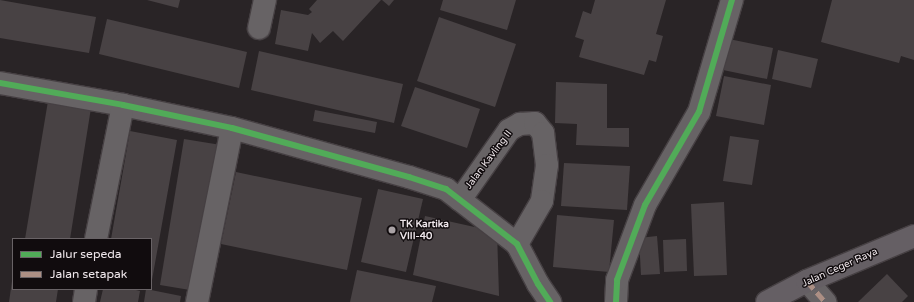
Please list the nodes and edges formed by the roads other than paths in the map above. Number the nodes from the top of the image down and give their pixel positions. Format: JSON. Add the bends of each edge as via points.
{"nodes":[{"id":1,"x":265,"y":0,"type":"edge"},
{"id":2,"x":732,"y":0,"type":"edge"},
{"id":3,"x":259,"y":28,"type":"dead end"},
{"id":4,"x":0,"y":83,"type":"edge"},
{"id":5,"x":123,"y":105,"type":"junction"},
{"id":6,"x":232,"y":128,"type":"junction"},
{"id":7,"x":460,"y":200,"type":"junction"},
{"id":8,"x":914,"y":236,"type":"edge"},
{"id":9,"x":96,"y":238,"type":"edge"},
{"id":10,"x":517,"y":244,"type":"junction"},
{"id":11,"x":807,"y":281,"type":"junction"},
{"id":12,"x":86,"y":290,"type":"edge"},
{"id":13,"x":84,"y":302,"type":"edge"},
{"id":14,"x":197,"y":302,"type":"edge"},
{"id":15,"x":550,"y":302,"type":"edge"},
{"id":16,"x":616,"y":302,"type":"edge"},
{"id":17,"x":767,"y":302,"type":"edge"},
{"id":18,"x":826,"y":302,"type":"edge"}],
"edges":[{"from":1,"to":3,"type":"street"},
{"from":2,"to":16,"type":"street","via":[[699,112],[645,205],[617,280]]},
{"from":4,"to":5,"type":"street"},
{"from":5,"to":6,"type":"street"},
{"from":5,"to":9,"type":"street"},
{"from":6,"to":7,"type":"street","via":[[409,177],[446,189]]},
{"from":6,"to":14,"type":"street"},
{"from":7,"to":10,"type":"street"},
{"from":7,"to":10,"type":"street","name":"Jalan Kavling II","via":[[509,130],[520,124],[535,123],[543,133],[547,165],[542,201]]},
{"from":8,"to":11,"type":"main road","name":"Jalan Ceger Raya"},
{"from":10,"to":15,"type":"street"},
{"from":11,"to":17,"type":"main road","name":"Jalan Ceger Raya"},
{"from":11,"to":18,"type":"street"},
{"from":12,"to":13,"type":"street"}]}
